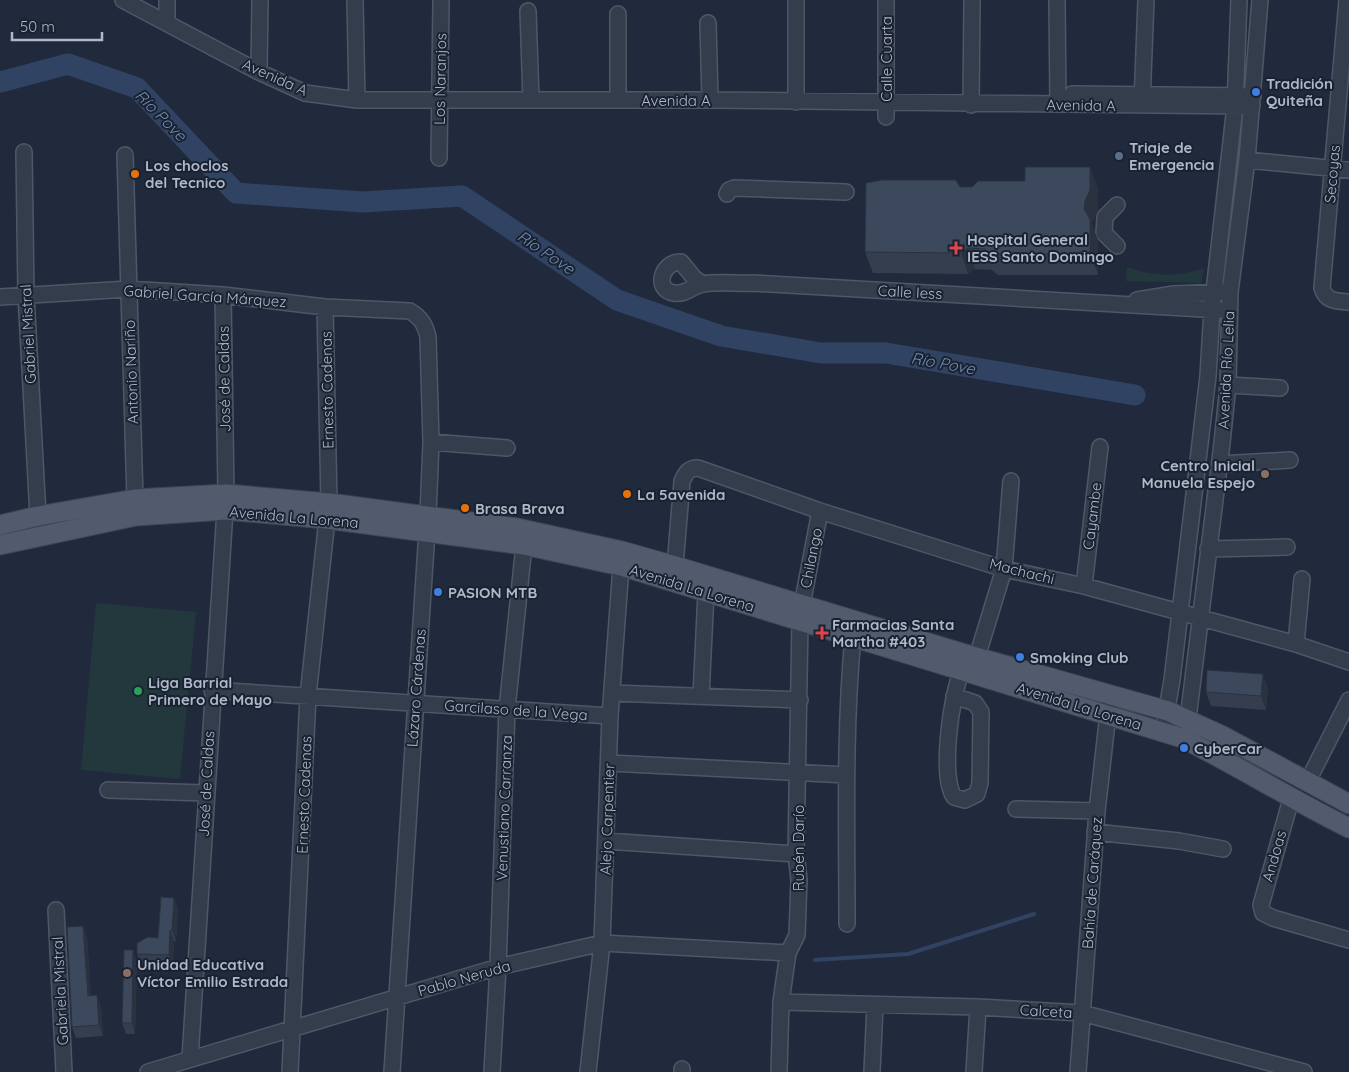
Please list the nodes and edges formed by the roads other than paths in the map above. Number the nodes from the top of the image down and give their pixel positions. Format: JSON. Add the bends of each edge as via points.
{"nodes":[{"id":1,"x":123,"y":0,"type":"edge"},
{"id":2,"x":146,"y":0,"type":"edge"},
{"id":3,"x":260,"y":0,"type":"edge"},
{"id":4,"x":355,"y":0,"type":"edge"},
{"id":5,"x":441,"y":0,"type":"edge"},
{"id":6,"x":796,"y":0,"type":"edge"},
{"id":7,"x":886,"y":0,"type":"edge"},
{"id":8,"x":972,"y":0,"type":"edge"},
{"id":9,"x":1057,"y":0,"type":"edge"},
{"id":10,"x":1146,"y":0,"type":"edge"},
{"id":11,"x":1239,"y":0,"type":"edge"},
{"id":12,"x":1260,"y":0,"type":"edge"},
{"id":13,"x":1347,"y":0,"type":"edge"},
{"id":14,"x":167,"y":11,"type":"edge"},
{"id":15,"x":528,"y":11,"type":"dead end"},
{"id":16,"x":618,"y":14,"type":"dead end"},
{"id":17,"x":708,"y":23,"type":"dead end"},
{"id":18,"x":259,"y":67,"type":"junction"},
{"id":19,"x":358,"y":95,"type":"junction"},
{"id":20,"x":440,"y":96,"type":"junction"},
{"id":21,"x":530,"y":96,"type":"junction"},
{"id":22,"x":618,"y":96,"type":"junction"},
{"id":23,"x":710,"y":96,"type":"junction"},
{"id":24,"x":796,"y":97,"type":"junction"},
{"id":25,"x":1058,"y":99,"type":"junction"},
{"id":26,"x":970,"y":100,"type":"junction"},
{"id":27,"x":1142,"y":100,"type":"junction"},
{"id":28,"x":1235,"y":100,"type":"junction"},
{"id":29,"x":1252,"y":101,"type":"junction"},
{"id":30,"x":886,"y":105,"type":"junction"},
{"id":31,"x":24,"y":152,"type":"dead end"},
{"id":32,"x":125,"y":155,"type":"dead end"},
{"id":33,"x":439,"y":158,"type":"dead end"},
{"id":34,"x":1247,"y":160,"type":"junction"},
{"id":35,"x":1332,"y":169,"type":"junction"},
{"id":36,"x":1349,"y":170,"type":"edge"},
{"id":37,"x":846,"y":192,"type":"dead end"},
{"id":38,"x":727,"y":194,"type":"dead end"},
{"id":39,"x":1117,"y":205,"type":"dead end"},
{"id":40,"x":1117,"y":246,"type":"dead end"},
{"id":41,"x":702,"y":284,"type":"dead end"},
{"id":42,"x":128,"y":289,"type":"junction"},
{"id":43,"x":1214,"y":292,"type":"junction"},
{"id":44,"x":1230,"y":292,"type":"junction"},
{"id":45,"x":26,"y":295,"type":"junction"},
{"id":46,"x":223,"y":295,"type":"junction"},
{"id":47,"x":0,"y":297,"type":"edge"},
{"id":48,"x":1349,"y":302,"type":"edge"},
{"id":49,"x":1118,"y":303,"type":"junction"},
{"id":50,"x":326,"y":306,"type":"junction"},
{"id":51,"x":1212,"y":310,"type":"junction"},
{"id":52,"x":410,"y":311,"type":"joint"},
{"id":53,"x":1229,"y":311,"type":"junction"},
{"id":54,"x":1228,"y":385,"type":"junction"},
{"id":55,"x":1280,"y":388,"type":"dead end"},
{"id":56,"x":431,"y":442,"type":"junction"},
{"id":57,"x":1100,"y":447,"type":"dead end"},
{"id":58,"x":507,"y":448,"type":"dead end"},
{"id":59,"x":1290,"y":460,"type":"dead end"},
{"id":60,"x":1220,"y":464,"type":"junction"},
{"id":61,"x":1011,"y":481,"type":"dead end"},
{"id":62,"x":136,"y":499,"type":"junction"},
{"id":63,"x":226,"y":502,"type":"junction"},
{"id":64,"x":328,"y":511,"type":"junction"},
{"id":65,"x":820,"y":511,"type":"junction"},
{"id":66,"x":38,"y":516,"type":"junction"},
{"id":67,"x":427,"y":523,"type":"junction"},
{"id":68,"x":0,"y":525,"type":"edge"},
{"id":69,"x":0,"y":544,"type":"edge"},
{"id":70,"x":524,"y":545,"type":"junction"},
{"id":71,"x":1287,"y":547,"type":"dead end"},
{"id":72,"x":1208,"y":549,"type":"junction"},
{"id":73,"x":621,"y":566,"type":"junction"},
{"id":74,"x":675,"y":566,"type":"junction"},
{"id":75,"x":1004,"y":569,"type":"junction"},
{"id":76,"x":1302,"y":579,"type":"dead end"},
{"id":77,"x":1084,"y":586,"type":"junction"},
{"id":78,"x":706,"y":592,"type":"junction"},
{"id":79,"x":1178,"y":612,"type":"junction"},
{"id":80,"x":801,"y":613,"type":"junction"},
{"id":81,"x":1202,"y":619,"type":"junction"},
{"id":82,"x":853,"y":637,"type":"junction"},
{"id":83,"x":1296,"y":644,"type":"junction"},
{"id":84,"x":977,"y":657,"type":"junction"},
{"id":85,"x":1349,"y":662,"type":"edge"},
{"id":86,"x":962,"y":671,"type":"junction"},
{"id":87,"x":212,"y":690,"type":"junction"},
{"id":88,"x":613,"y":693,"type":"junction"},
{"id":89,"x":1112,"y":694,"type":"junction"},
{"id":90,"x":308,"y":696,"type":"junction"},
{"id":91,"x":700,"y":696,"type":"junction"},
{"id":92,"x":954,"y":696,"type":"junction"},
{"id":93,"x":800,"y":700,"type":"junction"},
{"id":94,"x":1349,"y":700,"type":"edge"},
{"id":95,"x":414,"y":704,"type":"junction"},
{"id":96,"x":507,"y":709,"type":"junction"},
{"id":97,"x":1168,"y":711,"type":"junction"},
{"id":98,"x":1107,"y":714,"type":"junction"},
{"id":99,"x":610,"y":716,"type":"junction"},
{"id":100,"x":1188,"y":719,"type":"junction"},
{"id":101,"x":1163,"y":732,"type":"junction"},
{"id":102,"x":1182,"y":738,"type":"junction"},
{"id":103,"x":609,"y":763,"type":"junction"},
{"id":104,"x":798,"y":772,"type":"junction"},
{"id":105,"x":847,"y":774,"type":"junction"},
{"id":106,"x":1308,"y":781,"type":"junction"},
{"id":107,"x":108,"y":790,"type":"dead end"},
{"id":108,"x":206,"y":793,"type":"junction"},
{"id":109,"x":1291,"y":799,"type":"junction"},
{"id":110,"x":1349,"y":804,"type":"edge"},
{"id":111,"x":1016,"y":809,"type":"dead end"},
{"id":112,"x":1097,"y":812,"type":"junction"},
{"id":113,"x":1349,"y":828,"type":"edge"},
{"id":114,"x":1095,"y":832,"type":"junction"},
{"id":115,"x":606,"y":841,"type":"junction"},
{"id":116,"x":1223,"y":849,"type":"dead end"},
{"id":117,"x":796,"y":854,"type":"junction"},
{"id":118,"x":56,"y":910,"type":"dead end"},
{"id":119,"x":847,"y":924,"type":"dead end"},
{"id":120,"x":1349,"y":940,"type":"edge"},
{"id":121,"x":602,"y":943,"type":"junction"},
{"id":122,"x":788,"y":953,"type":"junction"},
{"id":123,"x":498,"y":967,"type":"junction"},
{"id":124,"x":397,"y":997,"type":"junction"},
{"id":125,"x":781,"y":1002,"type":"junction"},
{"id":126,"x":875,"y":1005,"type":"junction"},
{"id":127,"x":978,"y":1007,"type":"junction"},
{"id":128,"x":1082,"y":1013,"type":"junction"},
{"id":129,"x":294,"y":1029,"type":"junction"},
{"id":130,"x":190,"y":1058,"type":"junction"},
{"id":131,"x":64,"y":1072,"type":"edge"},
{"id":132,"x":148,"y":1072,"type":"edge"},
{"id":133,"x":290,"y":1072,"type":"edge"},
{"id":134,"x":392,"y":1072,"type":"edge"},
{"id":135,"x":492,"y":1072,"type":"edge"},
{"id":136,"x":588,"y":1072,"type":"edge"},
{"id":137,"x":778,"y":1072,"type":"edge"},
{"id":138,"x":872,"y":1072,"type":"edge"},
{"id":139,"x":974,"y":1072,"type":"edge"},
{"id":140,"x":1078,"y":1072,"type":"edge"},
{"id":141,"x":1304,"y":1072,"type":"edge"}],
"edges":[{"from":1,"to":14,"type":"street","name":"Avenida A"},
{"from":2,"to":14,"type":"street","name":"Avenida A"},
{"from":3,"to":18,"type":"street"},
{"from":4,"to":19,"type":"street"},
{"from":5,"to":20,"type":"street","name":"Los Naranjos"},
{"from":6,"to":24,"type":"street"},
{"from":7,"to":30,"type":"street","name":"Calle Cuarta"},
{"from":8,"to":26,"type":"street"},
{"from":9,"to":25,"type":"street"},
{"from":10,"to":27,"type":"street"},
{"from":11,"to":28,"type":"street","name":"Avenida Río Lelia"},
{"from":12,"to":29,"type":"street","name":"Avenida Río Lelia"},
{"from":13,"to":35,"type":"street","name":"Secoyas"},
{"from":14,"to":18,"type":"street","name":"Avenida A"},
{"from":15,"to":21,"type":"street"},
{"from":16,"to":22,"type":"street"},
{"from":17,"to":23,"type":"street"},
{"from":18,"to":19,"type":"street","name":"Avenida A","via":[[305,93]]},
{"from":19,"to":20,"type":"street","name":"Avenida A"},
{"from":20,"to":21,"type":"street","name":"Avenida A"},
{"from":20,"to":33,"type":"street","name":"Los Naranjos"},
{"from":21,"to":22,"type":"street","name":"Avenida A"},
{"from":22,"to":23,"type":"street","name":"Avenida A"},
{"from":23,"to":24,"type":"street","name":"Avenida A"},
{"from":24,"to":30,"type":"street","name":"Avenida A"},
{"from":25,"to":26,"type":"street","name":"Avenida A"},
{"from":25,"to":27,"type":"street","name":"Avenida A"},
{"from":26,"to":30,"type":"street","name":"Avenida A"},
{"from":27,"to":28,"type":"street","name":"Avenida A"},
{"from":28,"to":29,"type":"street","name":"Avenida A"},
{"from":28,"to":43,"type":"street","name":"Avenida Río Lelia"},
{"from":29,"to":34,"type":"street","name":"Avenida Río Lelia"},
{"from":31,"to":45,"type":"street","name":"Gabriel Mistral"},
{"from":32,"to":42,"type":"street","name":"Antonio Nariño"},
{"from":34,"to":35,"type":"street"},
{"from":34,"to":44,"type":"street","name":"Avenida Río Lelia"},
{"from":35,"to":36,"type":"street"},
{"from":35,"to":48,"type":"street","name":"Secoyas","via":[[1322,288],[1332,300]]},
{"from":37,"to":38,"type":"street","via":[[734,188]]},
{"from":39,"to":40,"type":"street","via":[[1105,217],[1104,233]]},
{"from":41,"to":49,"type":"street","name":"Calle Iess","via":[[763,284]]},
{"from":42,"to":45,"type":"street","name":"Gabriel García Márquez"},
{"from":42,"to":46,"type":"street","name":"Gabriel García Márquez"},
{"from":42,"to":62,"type":"street","name":"Antonio Nariño"},
{"from":43,"to":44,"type":"street","name":"Calle Iess"},
{"from":43,"to":49,"type":"street","name":"Calle Iess","via":[[1174,294]]},
{"from":43,"to":51,"type":"street","name":"Avenida Río Lelia"},
{"from":44,"to":53,"type":"street","name":"Avenida Río Lelia"},
{"from":45,"to":47,"type":"street","name":"Gabriel García Márquez"},
{"from":45,"to":66,"type":"street","name":"Gabriel Mistral"},
{"from":46,"to":50,"type":"street","name":"Gabriel García Márquez"},
{"from":46,"to":63,"type":"street","name":"José de Caldas"},
{"from":49,"to":51,"type":"street","name":"Calle Iess"},
{"from":50,"to":52,"type":"street","name":"Gabriel García Márquez"},
{"from":50,"to":64,"type":"street","name":"Ernesto Cadenas"},
{"from":51,"to":53,"type":"street","name":"Calle Iess"},
{"from":51,"to":79,"type":"street","name":"Avenida Río Lelia","via":[[1208,376]]},
{"from":52,"to":56,"type":"street","name":"Lázaro Cárdenas","via":[[420,317],[428,337]]},
{"from":53,"to":54,"type":"street","name":"Avenida Río Lelia"},
{"from":54,"to":55,"type":"street"},
{"from":54,"to":60,"type":"street","name":"Avenida Río Lelia"},
{"from":56,"to":58,"type":"street"},
{"from":56,"to":67,"type":"street","name":"Lázaro Cárdenas"},
{"from":57,"to":77,"type":"street","name":"Cayambe"},
{"from":59,"to":60,"type":"street"},
{"from":60,"to":72,"type":"street","name":"Avenida Río Lelia"},
{"from":61,"to":75,"type":"street"},
{"from":62,"to":63,"type":"main road","name":"Avenida La Lorena"},
{"from":62,"to":66,"type":"main road","name":"Avenida La Lorena"},
{"from":63,"to":64,"type":"main road","name":"Avenida La Lorena"},
{"from":63,"to":69,"type":"main road","name":"Avenida La Lorena","via":[[136,516]]},
{"from":63,"to":87,"type":"street","name":"José de Caldas"},
{"from":64,"to":67,"type":"main road","name":"Avenida La Lorena"},
{"from":64,"to":90,"type":"street","name":"Ernesto Cadenas"},
{"from":65,"to":74,"type":"street","name":"Machachi","via":[[691,468],[682,481]]},
{"from":65,"to":75,"type":"street","name":"Machachi"},
{"from":65,"to":80,"type":"street","name":"Chilango"},
{"from":66,"to":68,"type":"main road","name":"Avenida La Lorena"},
{"from":67,"to":70,"type":"main road","name":"Avenida La Lorena"},
{"from":67,"to":74,"type":"main road","name":"Avenida La Lorena","via":[[517,528]]},
{"from":67,"to":95,"type":"street","name":"Lázaro Cárdenas"},
{"from":70,"to":73,"type":"main road","name":"Avenida La Lorena"},
{"from":70,"to":96,"type":"street","name":"Venustiano Carranza"},
{"from":71,"to":72,"type":"street"},
{"from":72,"to":81,"type":"street","name":"Avenida Río Lelia"},
{"from":73,"to":78,"type":"main road","name":"Avenida La Lorena"},
{"from":73,"to":88,"type":"street","name":"Alejo Carpentier"},
{"from":74,"to":80,"type":"main road","name":"Avenida La Lorena"},
{"from":75,"to":77,"type":"street","name":"Machachi"},
{"from":75,"to":84,"type":"street"},
{"from":76,"to":83,"type":"street"},
{"from":77,"to":79,"type":"street","name":"Machachi"},
{"from":78,"to":80,"type":"main road","name":"Avenida La Lorena"},
{"from":78,"to":91,"type":"street"},
{"from":79,"to":81,"type":"street","name":"Machachi"},
{"from":79,"to":97,"type":"street","name":"Avenida Río Lelia"},
{"from":80,"to":82,"type":"main road","name":"Avenida La Lorena"},
{"from":80,"to":84,"type":"main road","name":"Avenida La Lorena"},
{"from":80,"to":93,"type":"street","name":"Rubén Darío"},
{"from":81,"to":83,"type":"street","name":"Machachi"},
{"from":81,"to":100,"type":"street","name":"Avenida Río Lelia"},
{"from":82,"to":86,"type":"main road","name":"Avenida La Lorena"},
{"from":82,"to":105,"type":"street"},
{"from":83,"to":85,"type":"street","name":"Machachi"},
{"from":84,"to":89,"type":"main road","name":"Avenida La Lorena"},
{"from":86,"to":92,"type":"street"},
{"from":86,"to":98,"type":"main road","name":"Avenida La Lorena"},
{"from":87,"to":90,"type":"street","name":"Garcilaso de la Vega"},
{"from":87,"to":108,"type":"street","name":"José de Caldas"},
{"from":88,"to":91,"type":"street"},
{"from":88,"to":99,"type":"street","name":"Alejo Carpentier"},
{"from":89,"to":97,"type":"main road","name":"Avenida La Lorena"},
{"from":89,"to":98,"type":"street","name":"Bahía de Caráquez"},
{"from":90,"to":95,"type":"street","name":"Garcilaso de la Vega"},
{"from":90,"to":129,"type":"street","name":"Ernesto Cadenas"},
{"from":91,"to":93,"type":"street"},
{"from":92,"to":92,"type":"street","via":[[947,782],[954,797],[965,800],[977,794],[980,783],[980,712],[975,703]]},
{"from":93,"to":104,"type":"street","name":"Rubén Darío"},
{"from":94,"to":106,"type":"street"},
{"from":95,"to":96,"type":"street","name":"Garcilaso de la Vega"},
{"from":95,"to":124,"type":"street","name":"Lázaro Cárdenas"},
{"from":96,"to":99,"type":"street","name":"Garcilaso de la Vega"},
{"from":96,"to":123,"type":"street","name":"Venustiano Carranza"},
{"from":97,"to":100,"type":"main road","name":"Avenida La Lorena"},
{"from":97,"to":101,"type":"street","name":"Avenida Río Lelia"},
{"from":98,"to":101,"type":"main road","name":"Avenida La Lorena"},
{"from":98,"to":112,"type":"street","name":"Bahía de Caráquez"},
{"from":99,"to":103,"type":"street","name":"Alejo Carpentier"},
{"from":100,"to":102,"type":"street","name":"Avenida Río Lelia"},
{"from":100,"to":106,"type":"main road","name":"Avenida La Lorena"},
{"from":101,"to":102,"type":"main road","name":"Avenida La Lorena"},
{"from":102,"to":109,"type":"main road","name":"Avenida La Lorena"},
{"from":103,"to":104,"type":"street"},
{"from":103,"to":115,"type":"street","name":"Alejo Carpentier"},
{"from":104,"to":105,"type":"street"},
{"from":104,"to":117,"type":"street","name":"Rubén Darío"},
{"from":105,"to":119,"type":"street"},
{"from":106,"to":110,"type":"main road","name":"Avenida La Lorena"},
{"from":107,"to":108,"type":"street"},
{"from":108,"to":130,"type":"street","name":"José de Caldas"},
{"from":109,"to":113,"type":"main road","name":"Avenida La Lorena"},
{"from":109,"to":120,"type":"street","name":"Andoas","via":[[1261,905],[1264,913]]},
{"from":111,"to":112,"type":"street"},
{"from":112,"to":114,"type":"street","name":"Bahía de Caráquez"},
{"from":114,"to":116,"type":"street"},
{"from":114,"to":128,"type":"street","name":"Bahía de Caráquez"},
{"from":115,"to":117,"type":"street"},
{"from":115,"to":121,"type":"street","name":"Alejo Carpentier"},
{"from":117,"to":122,"type":"street","name":"Rubén Darío","via":[[798,935]]},
{"from":118,"to":131,"type":"street","name":"Gabriela Mistral"},
{"from":121,"to":122,"type":"street","name":"Pablo Neruda"},
{"from":121,"to":123,"type":"street","name":"Pablo Neruda"},
{"from":121,"to":136,"type":"street","name":"Alejo Carpentier"},
{"from":122,"to":125,"type":"street","name":"Rubén Darío"},
{"from":123,"to":124,"type":"street","name":"Pablo Neruda"},
{"from":123,"to":135,"type":"street","name":"Venustiano Carranza"},
{"from":124,"to":129,"type":"street","name":"Pablo Neruda"},
{"from":124,"to":134,"type":"street","name":"Lázaro Cárdenas"},
{"from":125,"to":126,"type":"street","name":"Calceta"},
{"from":125,"to":137,"type":"street","name":"Rubén Darío"},
{"from":126,"to":127,"type":"street","name":"Calceta"},
{"from":126,"to":138,"type":"street"},
{"from":127,"to":128,"type":"street","name":"Calceta"},
{"from":127,"to":139,"type":"street"},
{"from":128,"to":140,"type":"street","name":"Bahía de Caráquez"},
{"from":128,"to":141,"type":"street","name":"Calceta"},
{"from":129,"to":130,"type":"street","name":"Pablo Neruda"},
{"from":129,"to":133,"type":"street","name":"Ernesto Cadenas"},
{"from":130,"to":132,"type":"street","name":"Pablo Neruda"}]}
